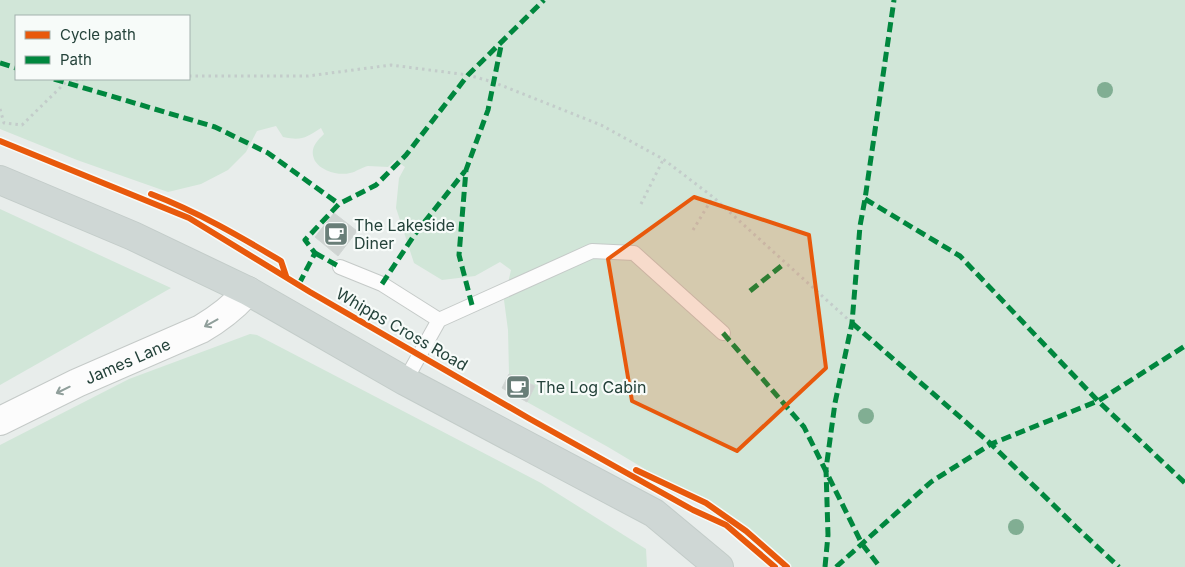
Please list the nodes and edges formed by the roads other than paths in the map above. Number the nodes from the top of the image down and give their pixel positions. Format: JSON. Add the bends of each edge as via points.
{"nodes":[{"id":1,"x":0,"y":180,"type":"edge"},
{"id":2,"x":340,"y":267,"type":"dead end"},
{"id":3,"x":248,"y":291,"type":"junction"},
{"id":4,"x":439,"y":320,"type":"junction"},
{"id":5,"x":723,"y":333,"type":"dead end"},
{"id":6,"x":405,"y":381,"type":"junction"},
{"id":7,"x":0,"y":421,"type":"edge"},
{"id":8,"x":719,"y":567,"type":"edge"}],
"edges":[{"from":1,"to":3,"type":"main road","via":[[133,236]]},
{"from":2,"to":4,"type":"lane","via":[[382,284]]},
{"from":3,"to":6,"type":"main road"},
{"from":3,"to":7,"type":"street","name":"James Lane","one_way":true,"via":[[234,308],[201,329],[77,383]]},
{"from":4,"to":5,"type":"lane","via":[[592,251],[634,253]]},
{"from":4,"to":6,"type":"lane"},
{"from":6,"to":8,"type":"main road","via":[[654,513]]}]}
